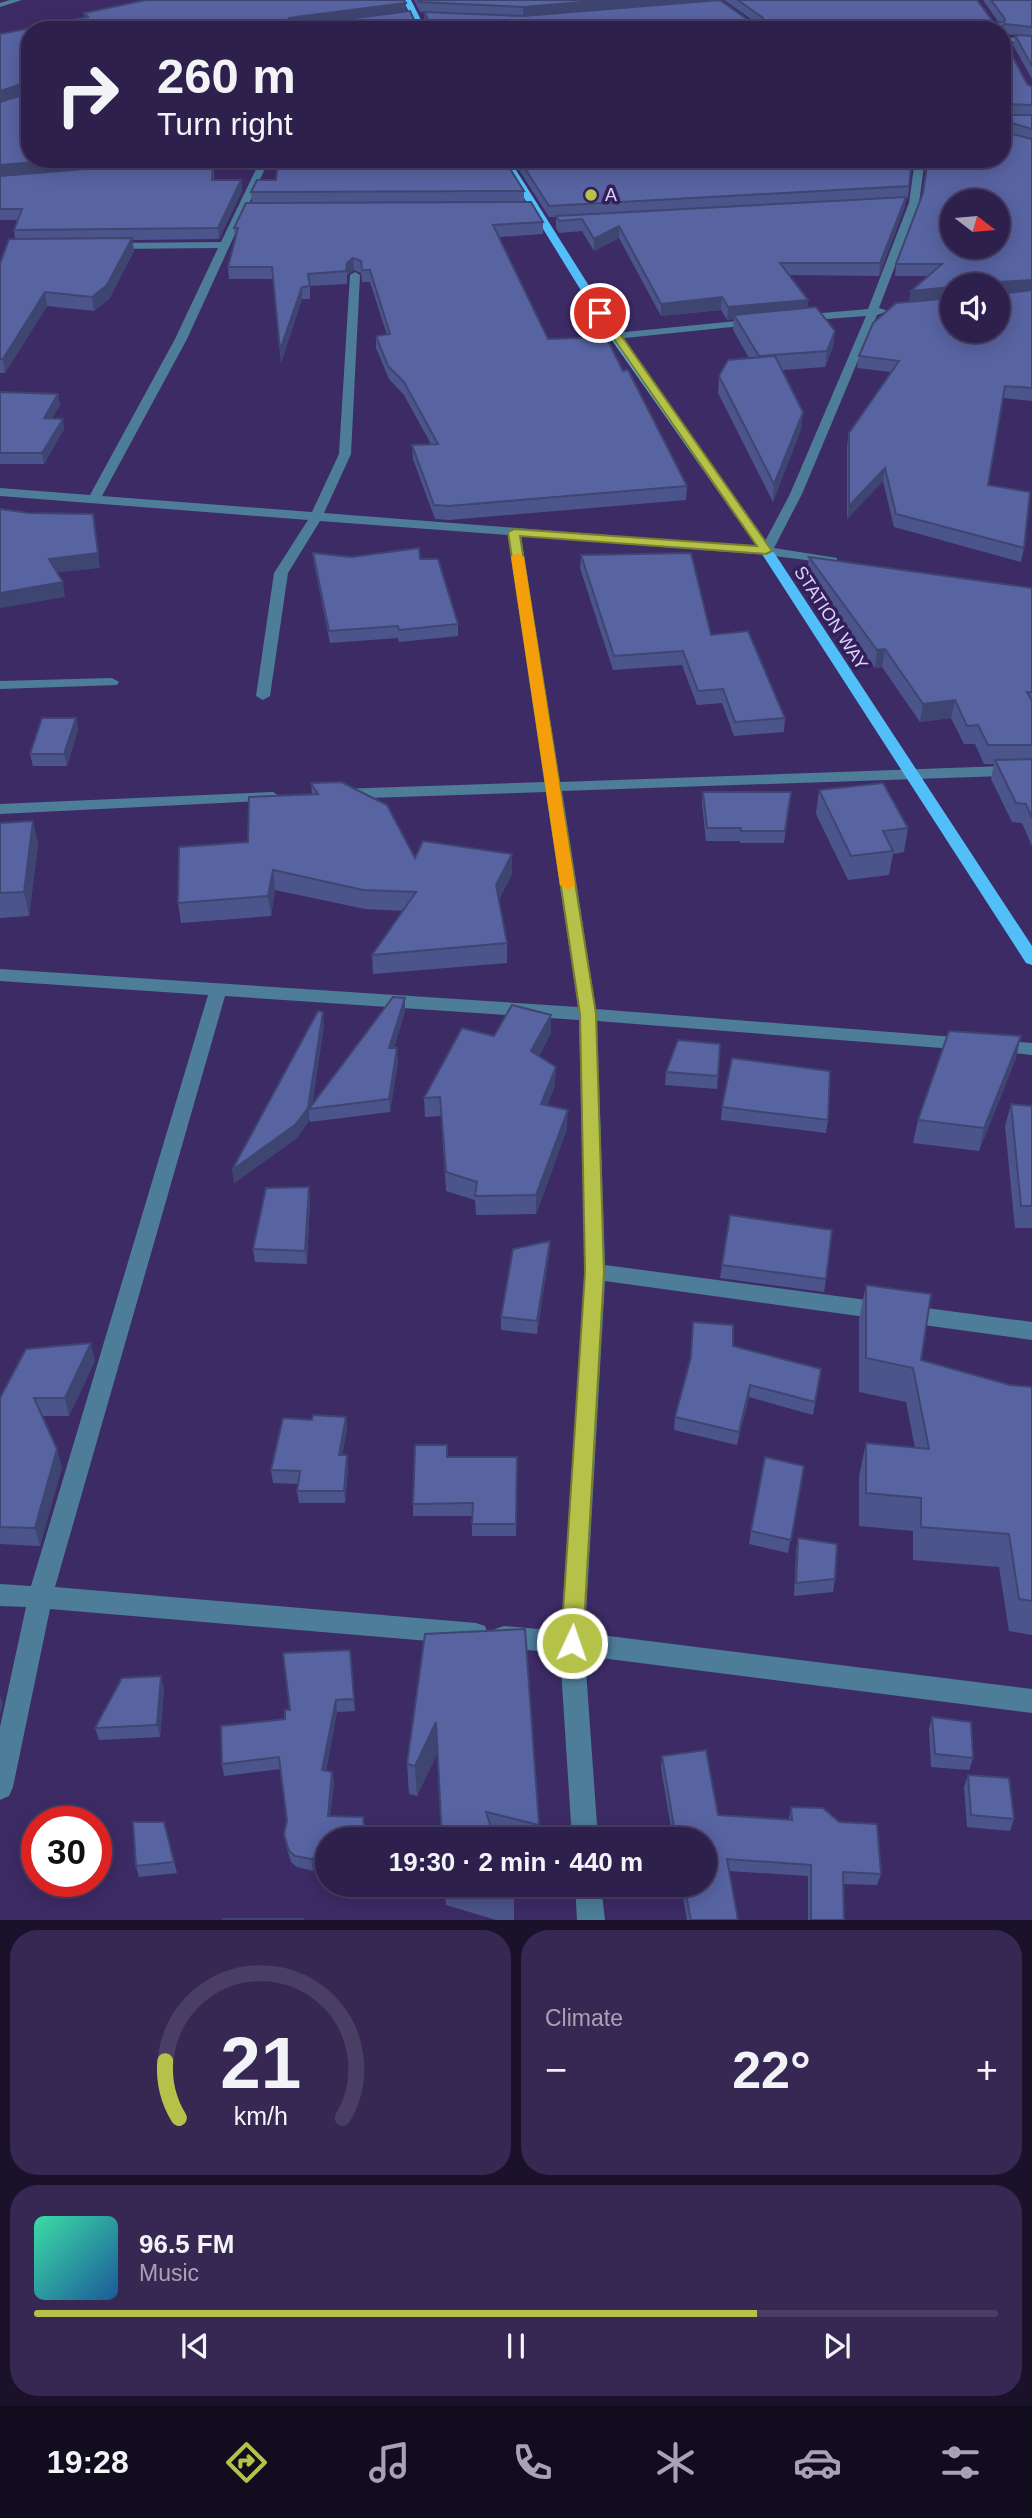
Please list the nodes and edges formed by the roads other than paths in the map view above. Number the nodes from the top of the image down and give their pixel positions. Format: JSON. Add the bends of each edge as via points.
{"nodes":[{"id":1,"x":18,"y":0,"type":"edge"},
{"id":2,"x":407,"y":0,"type":"edge"},
{"id":3,"x":0,"y":5,"type":"edge"},
{"id":4,"x":414,"y":16,"type":"junction"},
{"id":5,"x":428,"y":17,"type":"edge"},
{"id":6,"x":401,"y":18,"type":"edge"},
{"id":7,"x":417,"y":21,"type":"edge"},
{"id":8,"x":1011,"y":39,"type":"edge"},
{"id":9,"x":1032,"y":40,"type":"edge"},
{"id":10,"x":262,"y":168,"type":"edge"},
{"id":11,"x":508,"y":168,"type":"edge"},
{"id":12,"x":918,"y":168,"type":"edge"},
{"id":13,"x":914,"y":203,"type":"junction"},
{"id":14,"x":901,"y":204,"type":"edge"},
{"id":15,"x":242,"y":209,"type":"junction"},
{"id":16,"x":256,"y":209,"type":"edge"},
{"id":17,"x":223,"y":245,"type":"junction"},
{"id":18,"x":98,"y":246,"type":"edge"},
{"id":19,"x":355,"y":275,"type":"dead end"},
{"id":20,"x":900,"y":309,"type":"edge"},
{"id":21,"x":873,"y":311,"type":"junction"},
{"id":22,"x":792,"y":319,"type":"edge"},
{"id":23,"x":764,"y":322,"type":"edge"},
{"id":24,"x":615,"y":336,"type":"junction"},
{"id":25,"x":0,"y":492,"type":"edge"},
{"id":26,"x":95,"y":498,"type":"junction"},
{"id":27,"x":317,"y":515,"type":"junction"},
{"id":28,"x":514,"y":532,"type":"junction"},
{"id":29,"x":766,"y":551,"type":"junction"},
{"id":30,"x":846,"y":564,"type":"edge"},
{"id":31,"x":112,"y":682,"type":"dead end"},
{"id":32,"x":0,"y":685,"type":"edge"},
{"id":33,"x":263,"y":695,"type":"dead end"},
{"id":34,"x":1032,"y":770,"type":"edge"},
{"id":35,"x":911,"y":772,"type":"junction"},
{"id":36,"x":552,"y":784,"type":"junction"},
{"id":37,"x":317,"y":795,"type":"edge"},
{"id":38,"x":290,"y":796,"type":"edge"},
{"id":39,"x":0,"y":809,"type":"edge"},
{"id":40,"x":1032,"y":959,"type":"edge"},
{"id":41,"x":0,"y":975,"type":"edge"},
{"id":42,"x":218,"y":990,"type":"junction"},
{"id":43,"x":588,"y":1014,"type":"junction"},
{"id":44,"x":1032,"y":1049,"type":"edge"},
{"id":45,"x":595,"y":1272,"type":"junction"},
{"id":46,"x":1032,"y":1331,"type":"edge"},
{"id":47,"x":0,"y":1595,"type":"edge"},
{"id":48,"x":40,"y":1597,"type":"junction"},
{"id":49,"x":572,"y":1643,"type":"junction"},
{"id":50,"x":1032,"y":1701,"type":"edge"},
{"id":51,"x":0,"y":1787,"type":"edge"},
{"id":52,"x":584,"y":1827,"type":"edge"},
{"id":53,"x":590,"y":1897,"type":"edge"},
{"id":54,"x":591,"y":1920,"type":"edge"}],
"edges":[{"from":1,"to":3,"type":"street"},
{"from":2,"to":4,"type":"main road"},
{"from":4,"to":5,"type":"street"},
{"from":4,"to":6,"type":"street"},
{"from":4,"to":7,"type":"main road"},
{"from":8,"to":9,"type":"street"},
{"from":10,"to":15,"type":"street"},
{"from":11,"to":24,"type":"main road","name":"STATION WAY","via":[[528,208],[551,223]]},
{"from":12,"to":13,"type":"street"},
{"from":13,"to":14,"type":"street"},
{"from":13,"to":21,"type":"street"},
{"from":15,"to":16,"type":"street"},
{"from":15,"to":17,"type":"street"},
{"from":17,"to":18,"type":"street"},
{"from":17,"to":26,"type":"street","via":[[181,339]]},
{"from":19,"to":27,"type":"street","via":[[345,454]]},
{"from":20,"to":21,"type":"street"},
{"from":21,"to":22,"type":"street"},
{"from":21,"to":29,"type":"street","via":[[796,494]]},
{"from":23,"to":24,"type":"street"},
{"from":24,"to":29,"type":"main road","name":"STATION WAY"},
{"from":25,"to":26,"type":"street"},
{"from":26,"to":27,"type":"street"},
{"from":27,"to":28,"type":"street"},
{"from":27,"to":33,"type":"street","via":[[281,573]]},
{"from":28,"to":29,"type":"street"},
{"from":28,"to":36,"type":"street"},
{"from":29,"to":30,"type":"street"},
{"from":29,"to":35,"type":"main road","name":"STATION WAY"},
{"from":31,"to":32,"type":"street"},
{"from":34,"to":35,"type":"street"},
{"from":35,"to":36,"type":"street"},
{"from":35,"to":40,"type":"main road","name":"STATION WAY"},
{"from":36,"to":37,"type":"street"},
{"from":36,"to":43,"type":"street"},
{"from":38,"to":39,"type":"street"},
{"from":41,"to":42,"type":"street"},
{"from":42,"to":43,"type":"street"},
{"from":42,"to":48,"type":"street"},
{"from":43,"to":44,"type":"street"},
{"from":43,"to":45,"type":"street"},
{"from":45,"to":46,"type":"street"},
{"from":45,"to":49,"type":"street"},
{"from":47,"to":48,"type":"street"},
{"from":48,"to":49,"type":"street"},
{"from":48,"to":51,"type":"street"},
{"from":49,"to":50,"type":"street"},
{"from":49,"to":52,"type":"street"},
{"from":53,"to":54,"type":"street"}]}
